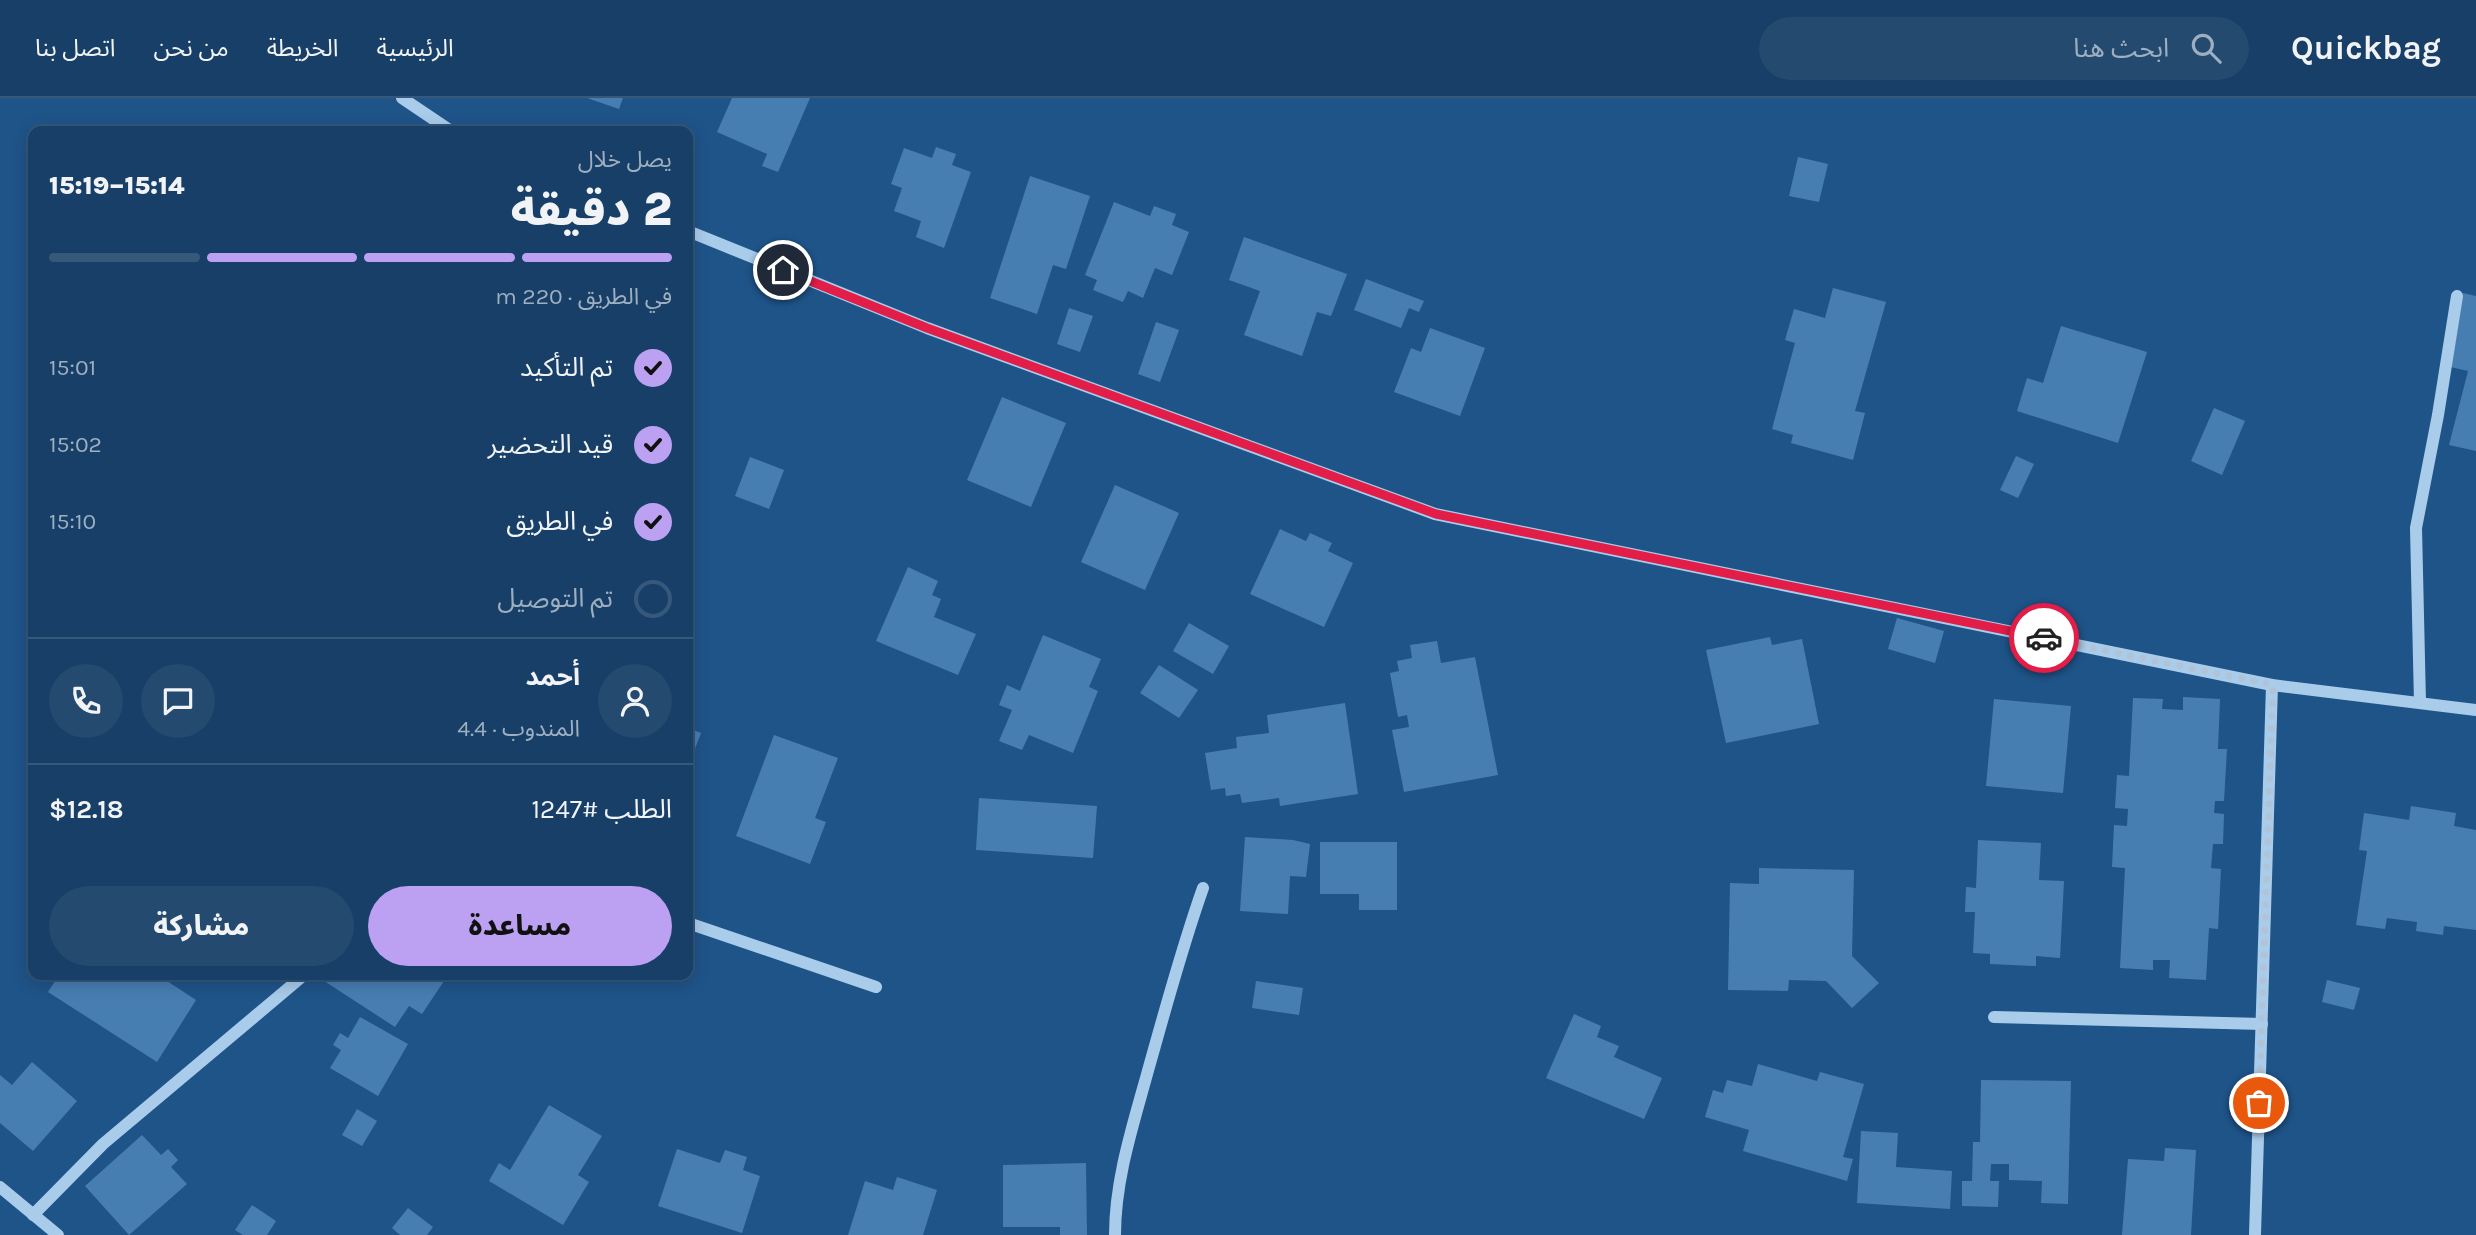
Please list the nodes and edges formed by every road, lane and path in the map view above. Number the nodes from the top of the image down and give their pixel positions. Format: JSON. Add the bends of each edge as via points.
{"nodes":[{"id":1,"x":402,"y":98,"type":"edge"},
{"id":2,"x":443,"y":126,"type":"edge"},
{"id":3,"x":693,"y":233,"type":"edge"},
{"id":4,"x":2457,"y":296,"type":"dead end"},
{"id":5,"x":2273,"y":685,"type":"junction"},
{"id":6,"x":2420,"y":703,"type":"junction"},
{"id":7,"x":2476,"y":710,"type":"edge"},
{"id":8,"x":1203,"y":888,"type":"dead end"},
{"id":9,"x":693,"y":925,"type":"edge"},
{"id":10,"x":298,"y":980,"type":"edge"},
{"id":11,"x":876,"y":987,"type":"dead end"},
{"id":12,"x":1994,"y":1017,"type":"dead end"},
{"id":13,"x":2262,"y":1024,"type":"junction"},
{"id":14,"x":0,"y":1186,"type":"edge"},
{"id":15,"x":33,"y":1215,"type":"junction"},
{"id":16,"x":58,"y":1235,"type":"edge"},
{"id":17,"x":1115,"y":1235,"type":"edge"},
{"id":18,"x":2255,"y":1235,"type":"edge"}],
"edges":[{"from":1,"to":2,"type":"street"},
{"from":3,"to":5,"type":"street","via":[[927,328],[1436,514]]},
{"from":4,"to":6,"type":"street","via":[[2416,528]]},
{"from":5,"to":6,"type":"street"},
{"from":5,"to":13,"type":"street"},
{"from":6,"to":7,"type":"street"},
{"from":8,"to":17,"type":"street","via":[[1127,1145]]},
{"from":9,"to":11,"type":"street"},
{"from":10,"to":15,"type":"street","via":[[103,1144]]},
{"from":12,"to":13,"type":"street"},
{"from":13,"to":18,"type":"street"},
{"from":14,"to":15,"type":"street"},
{"from":15,"to":16,"type":"street"}]}
